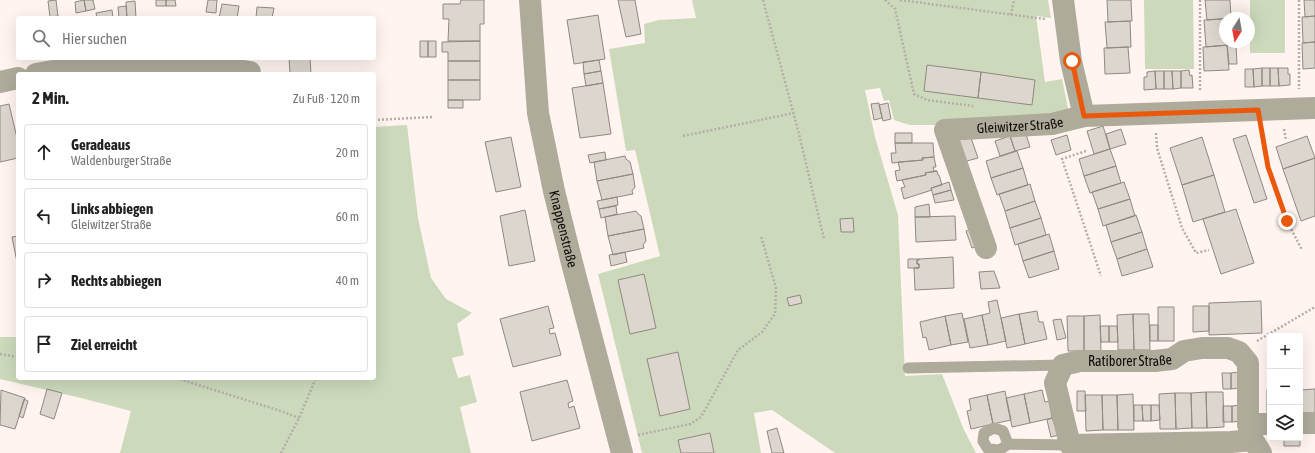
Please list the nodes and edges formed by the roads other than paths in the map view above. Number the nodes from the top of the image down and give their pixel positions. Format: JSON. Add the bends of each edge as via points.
{"nodes":[{"id":1,"x":530,"y":0,"type":"edge"},
{"id":2,"x":1063,"y":0,"type":"edge"},
{"id":3,"x":46,"y":72,"type":"edge"},
{"id":4,"x":250,"y":72,"type":"edge"},
{"id":5,"x":16,"y":78,"type":"edge"},
{"id":6,"x":0,"y":82,"type":"edge"},
{"id":7,"x":1307,"y":108,"type":"edge"},
{"id":8,"x":1084,"y":116,"type":"junction"},
{"id":9,"x":986,"y":248,"type":"dead end"},
{"id":10,"x":1063,"y":365,"type":"junction"},
{"id":11,"x":908,"y":368,"type":"dead end"},
{"id":12,"x":1303,"y":423,"type":"edge"},
{"id":13,"x":1315,"y":423,"type":"edge"},
{"id":14,"x":1267,"y":427,"type":"edge"},
{"id":15,"x":1254,"y":439,"type":"edge"},
{"id":16,"x":1008,"y":444,"type":"dead end"},
{"id":17,"x":1070,"y":445,"type":"junction"},
{"id":18,"x":620,"y":446,"type":"edge"}],
"edges":[{"from":1,"to":18,"type":"street","name":"Knappenstraße","via":[[538,113],[570,256]]},
{"from":2,"to":8,"type":"street","via":[[1072,61]]},
{"from":3,"to":4,"type":"street","via":[[126,65],[228,68]]},
{"from":5,"to":6,"type":"street"},
{"from":7,"to":8,"type":"street","name":"Gleiwitzer Straße"},
{"from":8,"to":9,"type":"street","name":"Gleiwitzer Straße","via":[[1052,124],[945,130]]},
{"from":10,"to":11,"type":"lane","name":"Ratiborer Straße"},
{"from":10,"to":15,"type":"street","name":"Ratiborer Straße","via":[[1080,361],[1172,359],[1184,350],[1202,348],[1228,348],[1239,352],[1248,362]]},
{"from":10,"to":17,"type":"street","via":[[1055,383]]},
{"from":12,"to":13,"type":"street"},
{"from":14,"to":15,"type":"street"},
{"from":15,"to":17,"type":"street","via":[[1231,442]]},
{"from":16,"to":17,"type":"lane"}]}
